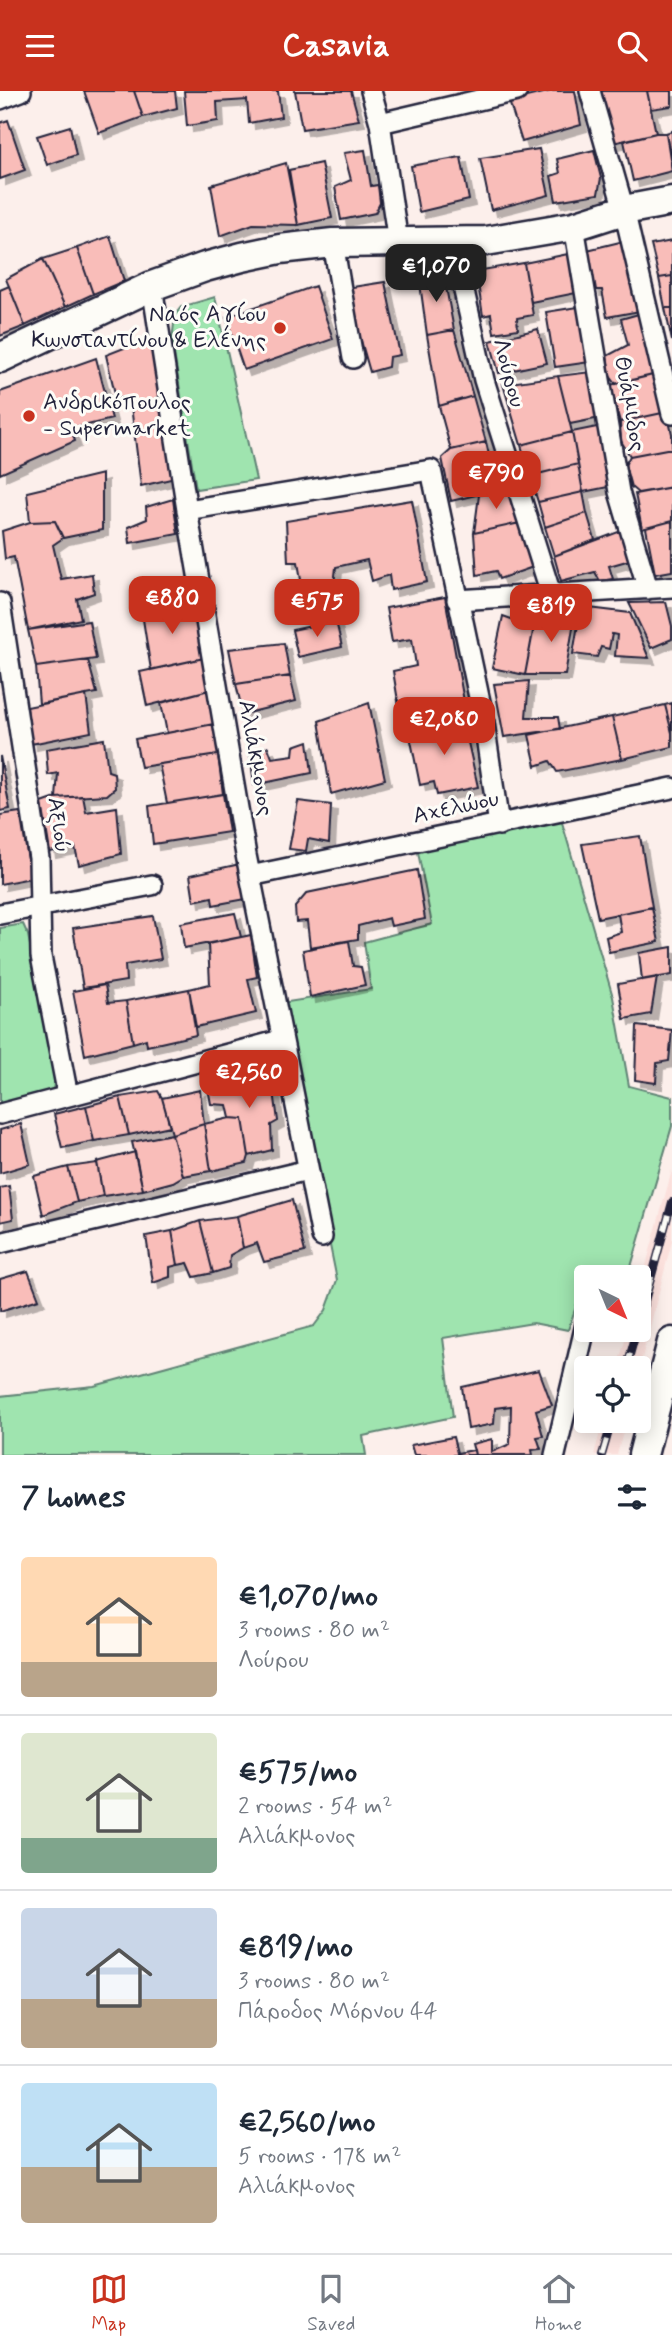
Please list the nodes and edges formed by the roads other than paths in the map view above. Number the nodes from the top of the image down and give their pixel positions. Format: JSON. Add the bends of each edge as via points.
{"nodes":[{"id":1,"x":21,"y":91,"type":"edge"},
{"id":2,"x":371,"y":91,"type":"edge"},
{"id":3,"x":517,"y":91,"type":"edge"},
{"id":4,"x":590,"y":91,"type":"edge"},
{"id":5,"x":0,"y":99,"type":"edge"},
{"id":6,"x":380,"y":123,"type":"junction"},
{"id":7,"x":672,"y":201,"type":"edge"},
{"id":8,"x":624,"y":210,"type":"junction"},
{"id":9,"x":574,"y":226,"type":"junction"},
{"id":10,"x":398,"y":242,"type":"junction"},
{"id":11,"x":453,"y":242,"type":"junction"},
{"id":12,"x":333,"y":243,"type":"junction"},
{"id":13,"x":152,"y":286,"type":"junction"},
{"id":14,"x":0,"y":358,"type":"edge"},
{"id":15,"x":353,"y":358,"type":"dead end"},
{"id":16,"x":672,"y":414,"type":"edge"},
{"id":17,"x":187,"y":510,"type":"junction"},
{"id":18,"x":672,"y":587,"type":"edge"},
{"id":19,"x":648,"y":589,"type":"junction"},
{"id":20,"x":551,"y":594,"type":"junction"},
{"id":21,"x":457,"y":600,"type":"junction"},
{"id":22,"x":0,"y":603,"type":"edge"},
{"id":23,"x":672,"y":788,"type":"edge"},
{"id":24,"x":499,"y":825,"type":"junction"},
{"id":25,"x":250,"y":876,"type":"junction"},
{"id":26,"x":152,"y":885,"type":"dead end"},
{"id":27,"x":39,"y":907,"type":"junction"},
{"id":28,"x":0,"y":914,"type":"edge"},
{"id":29,"x":281,"y":1040,"type":"junction"},
{"id":30,"x":68,"y":1096,"type":"junction"},
{"id":31,"x":0,"y":1114,"type":"edge"},
{"id":32,"x":308,"y":1170,"type":"junction"},
{"id":33,"x":322,"y":1237,"type":"dead end"},
{"id":34,"x":0,"y":1243,"type":"edge"},
{"id":35,"x":582,"y":1342,"type":"edge"},
{"id":36,"x":672,"y":1342,"type":"edge"},
{"id":37,"x":555,"y":1455,"type":"edge"},
{"id":38,"x":643,"y":1455,"type":"edge"}],
"edges":[{"from":1,"to":5,"type":"street"},
{"from":2,"to":6,"type":"street"},
{"from":3,"to":6,"type":"street"},
{"from":4,"to":8,"type":"street"},
{"from":6,"to":10,"type":"street"},
{"from":7,"to":8,"type":"main road"},
{"from":8,"to":9,"type":"main road"},
{"from":8,"to":16,"type":"street"},
{"from":9,"to":11,"type":"main road"},
{"from":9,"to":19,"type":"street","name":"Θυάμιδος","via":[[619,492]]},
{"from":10,"to":11,"type":"main road"},
{"from":10,"to":12,"type":"main road"},
{"from":11,"to":20,"type":"street","name":"Λούρου","via":[[484,380]]},
{"from":12,"to":13,"type":"main road","via":[[242,257]]},
{"from":12,"to":15,"type":"street"},
{"from":13,"to":14,"type":"main road"},
{"from":13,"to":17,"type":"street","name":"Αλιάκμονος"},
{"from":17,"to":21,"type":"street","via":[[431,470]]},
{"from":17,"to":25,"type":"street","name":"Αλιάκμονος"},
{"from":18,"to":19,"type":"street"},
{"from":19,"to":20,"type":"street"},
{"from":20,"to":21,"type":"street"},
{"from":21,"to":24,"type":"street","via":[[483,716]]},
{"from":22,"to":27,"type":"street","name":"Αξιού","via":[[39,858]]},
{"from":23,"to":24,"type":"street","name":"Αχελώου"},
{"from":24,"to":25,"type":"street","name":"Αχελώου"},
{"from":25,"to":29,"type":"street","name":"Αλιάκμονος"},
{"from":26,"to":27,"type":"street"},
{"from":27,"to":28,"type":"street"},
{"from":27,"to":30,"type":"street","name":"Αξιού","via":[[41,956]]},
{"from":29,"to":30,"type":"street"},
{"from":29,"to":32,"type":"street","name":"Αλιάκμονος"},
{"from":30,"to":31,"type":"street"},
{"from":32,"to":33,"type":"street","name":"Αλιάκμονος"},
{"from":32,"to":34,"type":"street"},
{"from":35,"to":37,"type":"street"},
{"from":36,"to":38,"type":"main road"}]}
